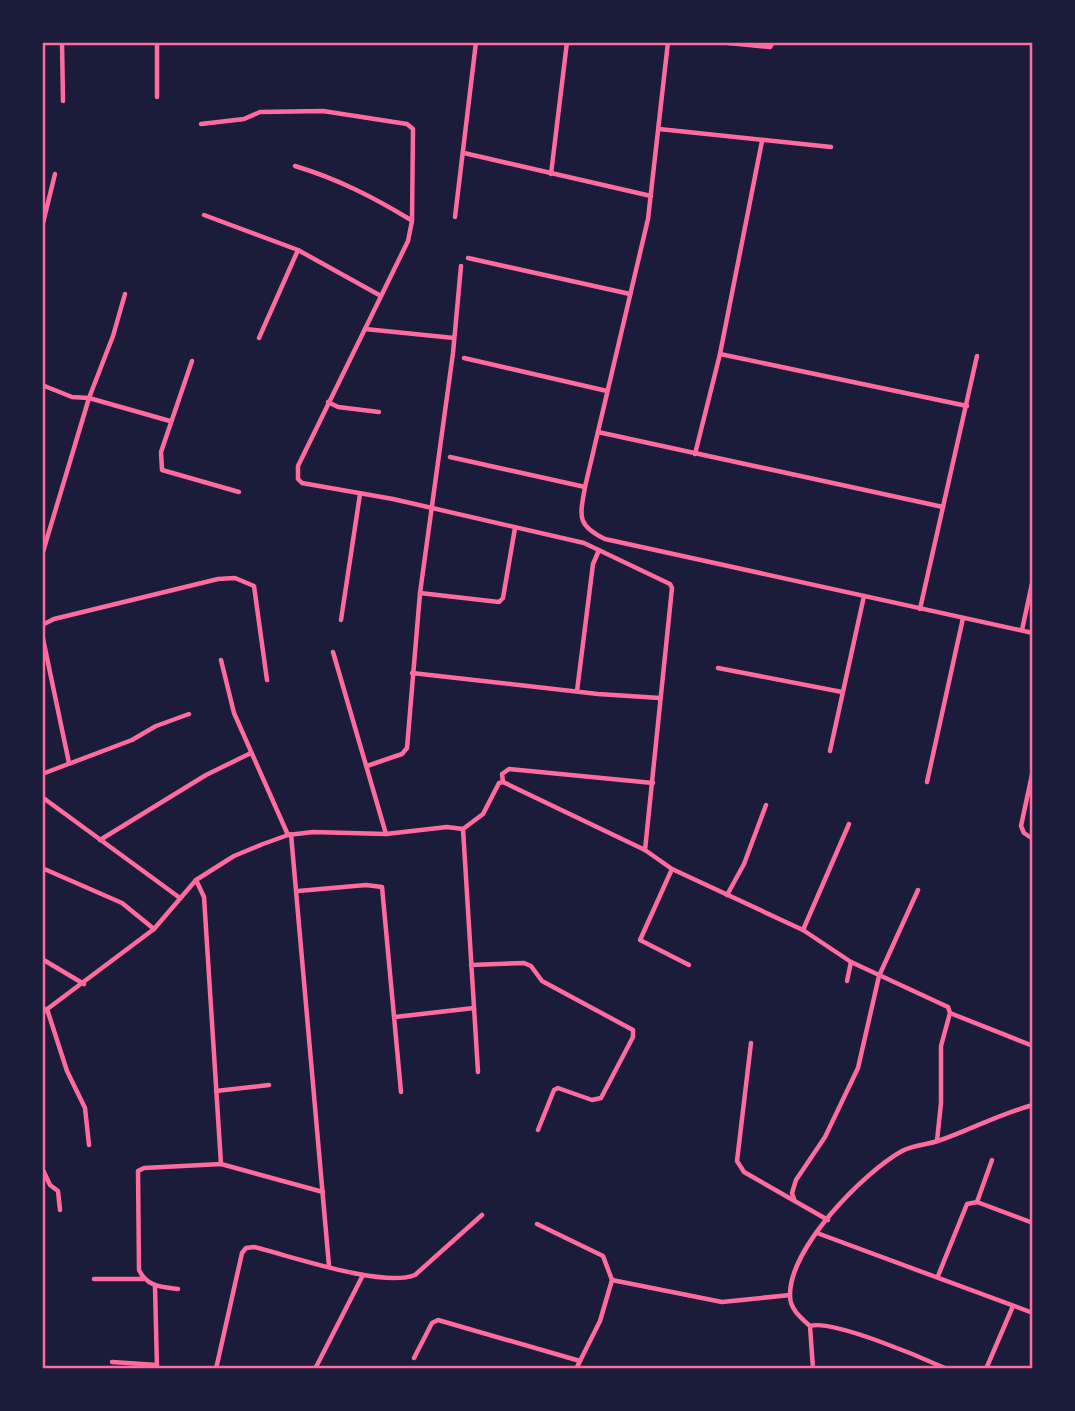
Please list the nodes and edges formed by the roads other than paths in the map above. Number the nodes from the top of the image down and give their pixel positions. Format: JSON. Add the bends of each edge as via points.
{"nodes":[{"id":1,"x":62,"y":42,"type":"edge"},
{"id":2,"x":157,"y":42,"type":"edge"},
{"id":3,"x":476,"y":42,"type":"edge"},
{"id":4,"x":567,"y":42,"type":"edge"},
{"id":5,"x":668,"y":42,"type":"edge"},
{"id":6,"x":718,"y":42,"type":"edge"},
{"id":7,"x":772,"y":42,"type":"edge"},
{"id":8,"x":157,"y":97,"type":"dead end"},
{"id":9,"x":63,"y":101,"type":"dead end"},
{"id":10,"x":201,"y":124,"type":"dead end"},
{"id":11,"x":659,"y":129,"type":"junction"},
{"id":12,"x":762,"y":141,"type":"junction"},
{"id":13,"x":831,"y":147,"type":"dead end"},
{"id":14,"x":464,"y":153,"type":"junction"},
{"id":15,"x":295,"y":166,"type":"dead end"},
{"id":16,"x":55,"y":174,"type":"dead end"},
{"id":17,"x":551,"y":174,"type":"junction"},
{"id":18,"x":651,"y":196,"type":"junction"},
{"id":19,"x":204,"y":215,"type":"dead end"},
{"id":20,"x":455,"y":218,"type":"dead end"},
{"id":21,"x":412,"y":221,"type":"junction"},
{"id":22,"x":42,"y":227,"type":"edge"},
{"id":23,"x":298,"y":250,"type":"junction"},
{"id":24,"x":468,"y":258,"type":"dead end"},
{"id":25,"x":461,"y":266,"type":"dead end"},
{"id":26,"x":125,"y":294,"type":"dead end"},
{"id":27,"x":630,"y":294,"type":"junction"},
{"id":28,"x":381,"y":296,"type":"junction"},
{"id":29,"x":365,"y":329,"type":"junction"},
{"id":30,"x":259,"y":338,"type":"dead end"},
{"id":31,"x":454,"y":338,"type":"junction"},
{"id":32,"x":720,"y":354,"type":"junction"},
{"id":33,"x":977,"y":356,"type":"dead end"},
{"id":34,"x":464,"y":358,"type":"dead end"},
{"id":35,"x":192,"y":361,"type":"dead end"},
{"id":36,"x":42,"y":385,"type":"edge"},
{"id":37,"x":607,"y":391,"type":"junction"},
{"id":38,"x":89,"y":398,"type":"junction"},
{"id":39,"x":328,"y":402,"type":"junction"},
{"id":40,"x":967,"y":406,"type":"junction"},
{"id":41,"x":379,"y":412,"type":"dead end"},
{"id":42,"x":170,"y":421,"type":"junction"},
{"id":43,"x":598,"y":432,"type":"junction"},
{"id":44,"x":695,"y":454,"type":"junction"},
{"id":45,"x":450,"y":457,"type":"dead end"},
{"id":46,"x":585,"y":487,"type":"junction"},
{"id":47,"x":239,"y":492,"type":"dead end"},
{"id":48,"x":360,"y":494,"type":"junction"},
{"id":49,"x":943,"y":507,"type":"junction"},
{"id":50,"x":430,"y":508,"type":"junction"},
{"id":51,"x":515,"y":528,"type":"junction"},
{"id":52,"x":600,"y":550,"type":"junction"},
{"id":53,"x":42,"y":555,"type":"edge"},
{"id":54,"x":1033,"y":579,"type":"edge"},
{"id":55,"x":419,"y":593,"type":"junction"},
{"id":56,"x":864,"y":596,"type":"junction"},
{"id":57,"x":920,"y":609,"type":"junction"},
{"id":58,"x":963,"y":618,"type":"junction"},
{"id":59,"x":341,"y":620,"type":"dead end"},
{"id":60,"x":42,"y":626,"type":"edge"},
{"id":61,"x":1022,"y":630,"type":"junction"},
{"id":62,"x":1033,"y":633,"type":"edge"},
{"id":63,"x":42,"y":634,"type":"edge"},
{"id":64,"x":333,"y":652,"type":"dead end"},
{"id":65,"x":221,"y":660,"type":"dead end"},
{"id":66,"x":718,"y":668,"type":"dead end"},
{"id":67,"x":412,"y":673,"type":"junction"},
{"id":68,"x":267,"y":680,"type":"dead end"},
{"id":69,"x":577,"y":691,"type":"junction"},
{"id":70,"x":842,"y":692,"type":"junction"},
{"id":71,"x":660,"y":698,"type":"junction"},
{"id":72,"x":189,"y":714,"type":"dead end"},
{"id":73,"x":830,"y":751,"type":"dead end"},
{"id":74,"x":251,"y":753,"type":"junction"},
{"id":75,"x":69,"y":763,"type":"junction"},
{"id":76,"x":367,"y":766,"type":"junction"},
{"id":77,"x":1033,"y":770,"type":"edge"},
{"id":78,"x":42,"y":774,"type":"edge"},
{"id":79,"x":503,"y":782,"type":"junction"},
{"id":80,"x":927,"y":782,"type":"dead end"},
{"id":81,"x":654,"y":783,"type":"junction"},
{"id":82,"x":42,"y":797,"type":"edge"},
{"id":83,"x":766,"y":805,"type":"dead end"},
{"id":84,"x":849,"y":824,"type":"dead end"},
{"id":85,"x":463,"y":829,"type":"junction"},
{"id":86,"x":290,"y":834,"type":"junction"},
{"id":87,"x":386,"y":834,"type":"junction"},
{"id":88,"x":1033,"y":839,"type":"edge"},
{"id":89,"x":100,"y":840,"type":"junction"},
{"id":90,"x":645,"y":850,"type":"junction"},
{"id":91,"x":42,"y":868,"type":"edge"},
{"id":92,"x":672,"y":869,"type":"junction"},
{"id":93,"x":195,"y":880,"type":"junction"},
{"id":94,"x":918,"y":890,"type":"dead end"},
{"id":95,"x":298,"y":891,"type":"junction"},
{"id":96,"x":727,"y":895,"type":"junction"},
{"id":97,"x":180,"y":898,"type":"junction"},
{"id":98,"x":154,"y":929,"type":"junction"},
{"id":99,"x":803,"y":930,"type":"junction"},
{"id":100,"x":42,"y":959,"type":"edge"},
{"id":101,"x":851,"y":962,"type":"junction"},
{"id":102,"x":471,"y":965,"type":"junction"},
{"id":103,"x":689,"y":965,"type":"dead end"},
{"id":104,"x":880,"y":976,"type":"junction"},
{"id":105,"x":847,"y":981,"type":"dead end"},
{"id":106,"x":84,"y":984,"type":"junction"},
{"id":107,"x":474,"y":1007,"type":"junction"},
{"id":108,"x":45,"y":1011,"type":"edge"},
{"id":109,"x":950,"y":1013,"type":"junction"},
{"id":110,"x":394,"y":1017,"type":"junction"},
{"id":111,"x":751,"y":1042,"type":"dead end"},
{"id":112,"x":1033,"y":1046,"type":"edge"},
{"id":113,"x":478,"y":1072,"type":"dead end"},
{"id":114,"x":270,"y":1085,"type":"dead end"},
{"id":115,"x":216,"y":1090,"type":"junction"},
{"id":116,"x":401,"y":1092,"type":"dead end"},
{"id":117,"x":1033,"y":1105,"type":"edge"},
{"id":118,"x":538,"y":1130,"type":"dead end"},
{"id":119,"x":936,"y":1142,"type":"junction"},
{"id":120,"x":89,"y":1145,"type":"dead end"},
{"id":121,"x":992,"y":1160,"type":"dead end"},
{"id":122,"x":220,"y":1164,"type":"junction"},
{"id":123,"x":42,"y":1168,"type":"edge"},
{"id":124,"x":323,"y":1192,"type":"junction"},
{"id":125,"x":794,"y":1199,"type":"junction"},
{"id":126,"x":977,"y":1202,"type":"junction"},
{"id":127,"x":60,"y":1210,"type":"dead end"},
{"id":128,"x":482,"y":1215,"type":"dead end"},
{"id":129,"x":828,"y":1220,"type":"junction"},
{"id":130,"x":1033,"y":1223,"type":"edge"},
{"id":131,"x":537,"y":1224,"type":"dead end"},
{"id":132,"x":817,"y":1233,"type":"junction"},
{"id":133,"x":329,"y":1266,"type":"junction"},
{"id":134,"x":363,"y":1275,"type":"junction"},
{"id":135,"x":938,"y":1276,"type":"junction"},
{"id":136,"x":94,"y":1279,"type":"dead end"},
{"id":137,"x":143,"y":1279,"type":"junction"},
{"id":138,"x":611,"y":1280,"type":"junction"},
{"id":139,"x":155,"y":1286,"type":"junction"},
{"id":140,"x":178,"y":1289,"type":"dead end"},
{"id":141,"x":790,"y":1295,"type":"junction"},
{"id":142,"x":1013,"y":1306,"type":"junction"},
{"id":143,"x":1033,"y":1313,"type":"edge"},
{"id":144,"x":810,"y":1326,"type":"junction"},
{"id":145,"x":414,"y":1357,"type":"dead end"},
{"id":146,"x":580,"y":1361,"type":"junction"},
{"id":147,"x":112,"y":1362,"type":"dead end"},
{"id":148,"x":156,"y":1367,"type":"edge"},
{"id":149,"x":216,"y":1369,"type":"edge"},
{"id":150,"x":315,"y":1369,"type":"edge"},
{"id":151,"x":576,"y":1369,"type":"edge"},
{"id":152,"x":813,"y":1369,"type":"edge"},
{"id":153,"x":947,"y":1369,"type":"edge"},
{"id":154,"x":986,"y":1369,"type":"edge"}],
"edges":[{"from":1,"to":9,"type":"street"},
{"from":2,"to":8,"type":"street"},
{"from":3,"to":14,"type":"street"},
{"from":4,"to":17,"type":"street"},
{"from":5,"to":11,"type":"street"},
{"from":6,"to":7,"type":"street","via":[[770,47]]},
{"from":10,"to":21,"type":"street","via":[[260,112],[323,111],[407,124],[415,134]]},
{"from":11,"to":12,"type":"street"},
{"from":11,"to":18,"type":"street"},
{"from":12,"to":13,"type":"street"},
{"from":12,"to":32,"type":"street"},
{"from":14,"to":17,"type":"street"},
{"from":14,"to":20,"type":"street"},
{"from":15,"to":21,"type":"street","via":[[355,188]]},
{"from":16,"to":22,"type":"street"},
{"from":17,"to":18,"type":"street"},
{"from":18,"to":27,"type":"street"},
{"from":19,"to":23,"type":"street"},
{"from":21,"to":28,"type":"street","via":[[408,241]]},
{"from":23,"to":28,"type":"street"},
{"from":23,"to":30,"type":"street"},
{"from":24,"to":27,"type":"street"},
{"from":25,"to":31,"type":"street"},
{"from":26,"to":38,"type":"street"},
{"from":27,"to":37,"type":"street"},
{"from":28,"to":29,"type":"street"},
{"from":29,"to":31,"type":"street"},
{"from":29,"to":39,"type":"street"},
{"from":31,"to":50,"type":"street"},
{"from":32,"to":40,"type":"street"},
{"from":32,"to":44,"type":"street"},
{"from":33,"to":40,"type":"street"},
{"from":34,"to":37,"type":"street"},
{"from":35,"to":42,"type":"street"},
{"from":36,"to":38,"type":"street","via":[[72,397]]},
{"from":37,"to":43,"type":"street"},
{"from":38,"to":42,"type":"street"},
{"from":38,"to":53,"type":"street"},
{"from":39,"to":41,"type":"street"},
{"from":39,"to":48,"type":"street","via":[[298,466],[298,479]]},
{"from":40,"to":49,"type":"street"},
{"from":42,"to":47,"type":"street","via":[[161,452],[162,470]]},
{"from":43,"to":44,"type":"street"},
{"from":43,"to":46,"type":"street"},
{"from":44,"to":49,"type":"street"},
{"from":45,"to":46,"type":"street"},
{"from":46,"to":56,"type":"street","via":[[581,515],[587,529],[605,539]]},
{"from":48,"to":50,"type":"street"},
{"from":48,"to":59,"type":"street"},
{"from":49,"to":57,"type":"street"},
{"from":50,"to":51,"type":"street"},
{"from":50,"to":55,"type":"street"},
{"from":51,"to":52,"type":"street"},
{"from":51,"to":55,"type":"street","via":[[499,602]]},
{"from":52,"to":69,"type":"street","via":[[593,564]]},
{"from":52,"to":71,"type":"street","via":[[672,587]]},
{"from":54,"to":61,"type":"street"},
{"from":55,"to":67,"type":"street"},
{"from":56,"to":57,"type":"street"},
{"from":56,"to":70,"type":"street"},
{"from":57,"to":58,"type":"street"},
{"from":58,"to":61,"type":"street"},
{"from":58,"to":80,"type":"street"},
{"from":60,"to":68,"type":"street","via":[[54,619],[235,578],[254,586]]},
{"from":61,"to":62,"type":"street"},
{"from":63,"to":75,"type":"street"},
{"from":64,"to":76,"type":"street"},
{"from":65,"to":74,"type":"street","via":[[234,713]]},
{"from":66,"to":70,"type":"street"},
{"from":67,"to":69,"type":"street"},
{"from":67,"to":76,"type":"street","via":[[407,748]]},
{"from":69,"to":71,"type":"street"},
{"from":70,"to":73,"type":"street"},
{"from":71,"to":81,"type":"street"},
{"from":72,"to":75,"type":"street"},
{"from":74,"to":86,"type":"street"},
{"from":74,"to":89,"type":"street"},
{"from":75,"to":78,"type":"street"},
{"from":76,"to":87,"type":"street"},
{"from":77,"to":88,"type":"street","via":[[1021,826]]},
{"from":79,"to":81,"type":"street","via":[[502,774],[509,769]]},
{"from":79,"to":85,"type":"street","via":[[482,814]]},
{"from":79,"to":90,"type":"street"},
{"from":81,"to":90,"type":"street"},
{"from":82,"to":89,"type":"street"},
{"from":83,"to":96,"type":"street"},
{"from":84,"to":99,"type":"street"},
{"from":85,"to":87,"type":"street"},
{"from":85,"to":102,"type":"street"},
{"from":86,"to":87,"type":"street"},
{"from":86,"to":93,"type":"street","via":[[234,856]]},
{"from":86,"to":95,"type":"street"},
{"from":89,"to":97,"type":"street"},
{"from":90,"to":92,"type":"street"},
{"from":91,"to":98,"type":"street","via":[[122,903]]},
{"from":92,"to":96,"type":"street"},
{"from":92,"to":103,"type":"street","via":[[640,940]]},
{"from":93,"to":97,"type":"street"},
{"from":93,"to":115,"type":"street","via":[[204,897]]},
{"from":94,"to":104,"type":"street"},
{"from":95,"to":110,"type":"street","via":[[382,887]]},
{"from":95,"to":124,"type":"street"},
{"from":96,"to":99,"type":"street"},
{"from":97,"to":98,"type":"street"},
{"from":98,"to":106,"type":"street"},
{"from":99,"to":101,"type":"street"},
{"from":100,"to":106,"type":"street"},
{"from":101,"to":104,"type":"street"},
{"from":101,"to":105,"type":"street"},
{"from":102,"to":107,"type":"street"},
{"from":102,"to":118,"type":"street","via":[[524,962],[542,981],[633,1030],[601,1098],[592,1100],[564,1088],[554,1090]]},
{"from":104,"to":109,"type":"street","via":[[948,1007]]},
{"from":104,"to":125,"type":"street","via":[[858,1068],[825,1137],[796,1180]]},
{"from":106,"to":108,"type":"street"},
{"from":107,"to":110,"type":"street"},
{"from":107,"to":113,"type":"street"},
{"from":108,"to":120,"type":"street","via":[[85,1108]]},
{"from":109,"to":112,"type":"street"},
{"from":109,"to":119,"type":"street","via":[[941,1046]]},
{"from":110,"to":116,"type":"street"},
{"from":111,"to":125,"type":"street","via":[[737,1161],[744,1172]]},
{"from":114,"to":115,"type":"street"},
{"from":115,"to":122,"type":"street"},
{"from":117,"to":119,"type":"street"},
{"from":119,"to":129,"type":"street","via":[[902,1151],[862,1180]]},
{"from":121,"to":126,"type":"street"},
{"from":122,"to":124,"type":"street"},
{"from":122,"to":137,"type":"street","via":[[138,1171],[139,1270]]},
{"from":123,"to":127,"type":"street","via":[[58,1191]]},
{"from":124,"to":133,"type":"street"},
{"from":125,"to":129,"type":"street"},
{"from":126,"to":130,"type":"street"},
{"from":126,"to":135,"type":"street","via":[[967,1204]]},
{"from":128,"to":134,"type":"street","via":[[415,1275],[394,1279]]},
{"from":129,"to":132,"type":"street"},
{"from":131,"to":138,"type":"street","via":[[603,1256]]},
{"from":132,"to":135,"type":"street"},
{"from":132,"to":141,"type":"street","via":[[793,1278]]},
{"from":133,"to":134,"type":"street"},
{"from":133,"to":149,"type":"street","via":[[246,1248]]},
{"from":134,"to":150,"type":"street"},
{"from":135,"to":142,"type":"street"},
{"from":136,"to":137,"type":"street"},
{"from":137,"to":139,"type":"street"},
{"from":138,"to":141,"type":"street","via":[[722,1302]]},
{"from":138,"to":146,"type":"street","via":[[600,1321]]},
{"from":139,"to":140,"type":"street"},
{"from":139,"to":148,"type":"street"},
{"from":141,"to":144,"type":"street","via":[[794,1310]]},
{"from":142,"to":143,"type":"street"},
{"from":142,"to":154,"type":"street"},
{"from":144,"to":152,"type":"street"},
{"from":144,"to":153,"type":"street","via":[[855,1334]]},
{"from":145,"to":146,"type":"street","via":[[438,1320]]},
{"from":146,"to":151,"type":"street"},
{"from":147,"to":148,"type":"street"}]}
